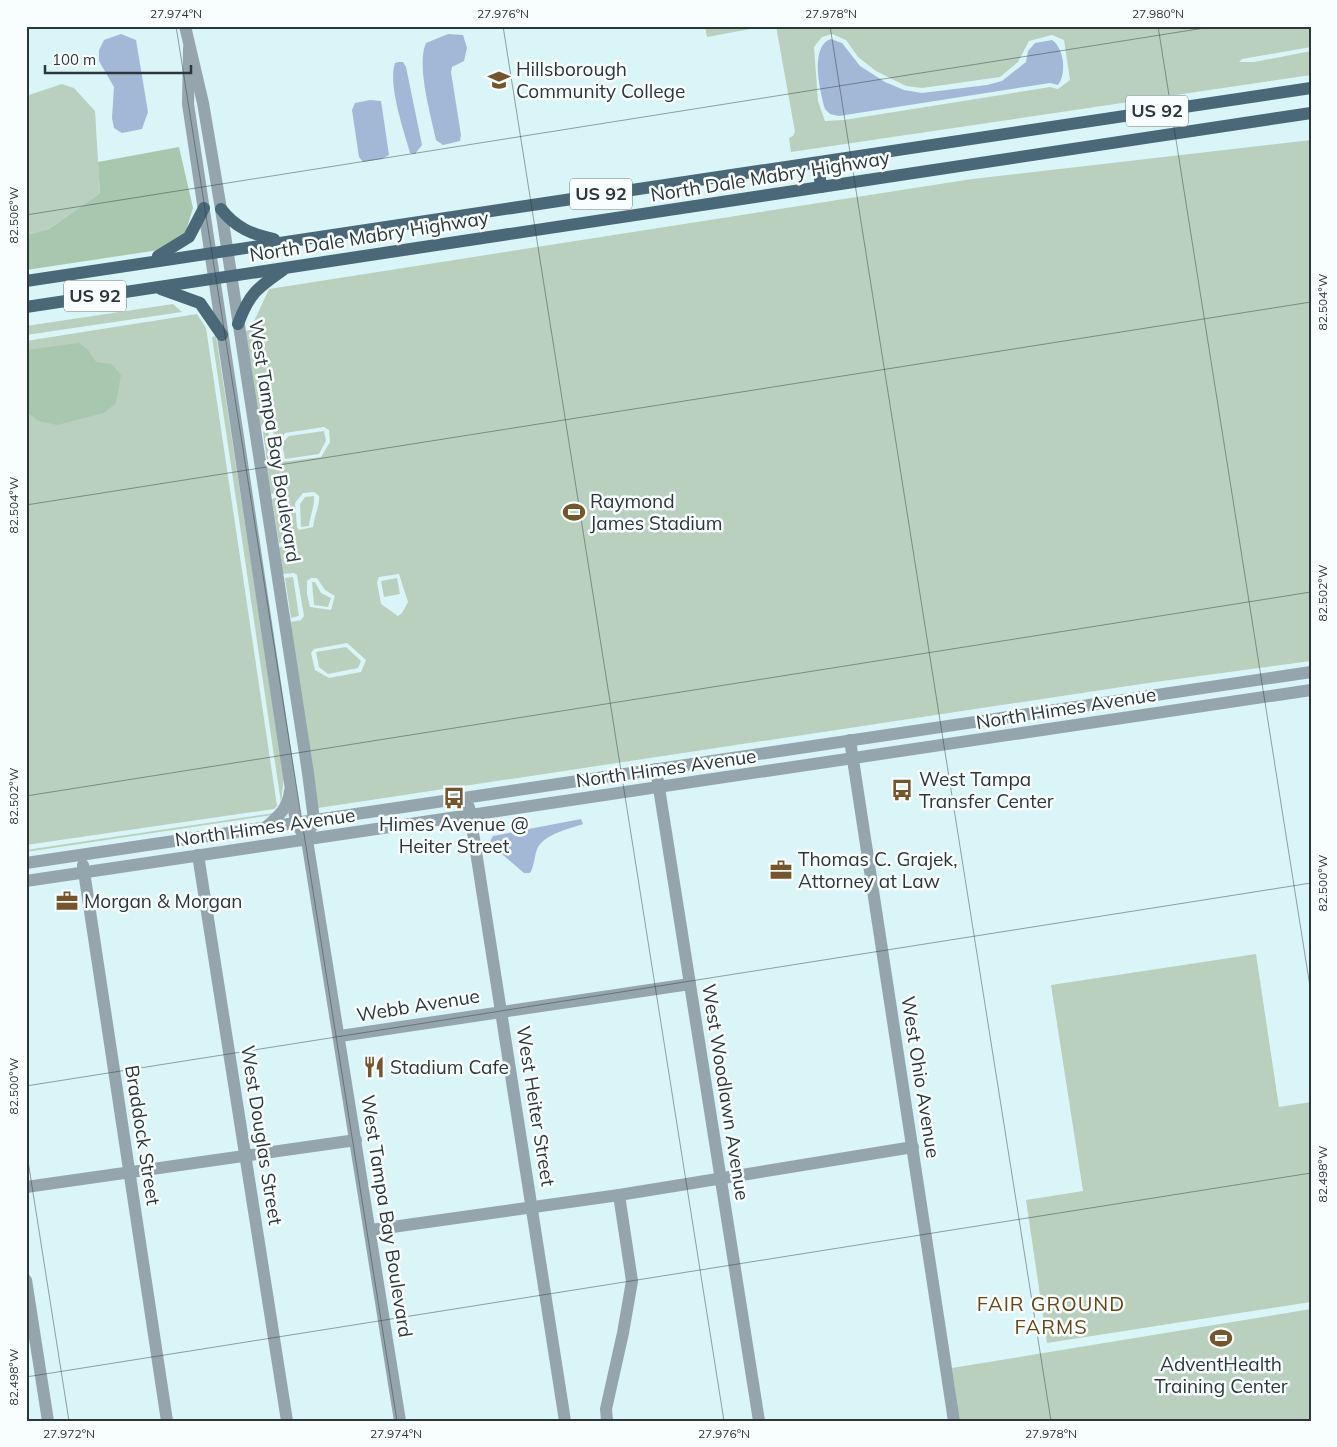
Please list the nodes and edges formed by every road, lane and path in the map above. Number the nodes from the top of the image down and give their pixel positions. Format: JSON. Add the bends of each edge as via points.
{"nodes":[{"id":1,"x":185,"y":26,"type":"edge"},
{"id":2,"x":189,"y":48,"type":"junction"},
{"id":3,"x":1311,"y":88,"type":"edge"},
{"id":4,"x":1311,"y":113,"type":"edge"},
{"id":5,"x":818,"y":163,"type":"junction"},
{"id":6,"x":821,"y":187,"type":"junction"},
{"id":7,"x":204,"y":208,"type":"junction"},
{"id":8,"x":221,"y":209,"type":"junction"},
{"id":9,"x":281,"y":241,"type":"junction"},
{"id":10,"x":228,"y":249,"type":"junction"},
{"id":11,"x":210,"y":252,"type":"junction"},
{"id":12,"x":148,"y":262,"type":"junction"},
{"id":13,"x":285,"y":268,"type":"junction"},
{"id":14,"x":231,"y":276,"type":"junction"},
{"id":15,"x":214,"y":279,"type":"junction"},
{"id":16,"x":26,"y":280,"type":"edge"},
{"id":17,"x":156,"y":287,"type":"junction"},
{"id":18,"x":26,"y":307,"type":"edge"},
{"id":19,"x":238,"y":324,"type":"junction"},
{"id":20,"x":222,"y":335,"type":"junction"},
{"id":21,"x":252,"y":414,"type":"junction"},
{"id":22,"x":234,"y":417,"type":"junction"},
{"id":23,"x":258,"y":448,"type":"junction"},
{"id":24,"x":239,"y":450,"type":"junction"},
{"id":25,"x":274,"y":552,"type":"junction"},
{"id":26,"x":256,"y":555,"type":"junction"},
{"id":27,"x":1311,"y":672,"type":"edge"},
{"id":28,"x":1311,"y":690,"type":"edge"},
{"id":29,"x":297,"y":701,"type":"junction"},
{"id":30,"x":279,"y":704,"type":"junction"},
{"id":31,"x":1074,"y":707,"type":"junction"},
{"id":32,"x":1078,"y":725,"type":"junction"},
{"id":33,"x":850,"y":740,"type":"junction"},
{"id":34,"x":853,"y":759,"type":"junction"},
{"id":35,"x":656,"y":769,"type":"junction"},
{"id":36,"x":290,"y":776,"type":"junction"},
{"id":37,"x":659,"y":787,"type":"junction"},
{"id":38,"x":467,"y":797,"type":"junction"},
{"id":39,"x":470,"y":815,"type":"junction"},
{"id":40,"x":314,"y":820,"type":"junction"},
{"id":41,"x":296,"y":823,"type":"junction"},
{"id":42,"x":265,"y":827,"type":"junction"},
{"id":43,"x":307,"y":840,"type":"junction"},
{"id":44,"x":81,"y":854,"type":"junction"},
{"id":45,"x":198,"y":855,"type":"junction"},
{"id":46,"x":26,"y":863,"type":"edge"},
{"id":47,"x":84,"y":873,"type":"junction"},
{"id":48,"x":26,"y":881,"type":"edge"},
{"id":49,"x":690,"y":984,"type":"junction"},
{"id":50,"x":501,"y":1012,"type":"junction"},
{"id":51,"x":340,"y":1036,"type":"junction"},
{"id":52,"x":356,"y":1140,"type":"junction"},
{"id":53,"x":913,"y":1146,"type":"junction"},
{"id":54,"x":246,"y":1155,"type":"junction"},
{"id":55,"x":130,"y":1172,"type":"junction"},
{"id":56,"x":721,"y":1178,"type":"junction"},
{"id":57,"x":26,"y":1188,"type":"edge"},
{"id":58,"x":619,"y":1194,"type":"junction"},
{"id":59,"x":533,"y":1207,"type":"junction"},
{"id":60,"x":371,"y":1230,"type":"junction"},
{"id":61,"x":26,"y":1280,"type":"edge"},
{"id":62,"x":48,"y":1421,"type":"edge"},
{"id":63,"x":168,"y":1421,"type":"edge"},
{"id":64,"x":287,"y":1421,"type":"edge"},
{"id":65,"x":400,"y":1421,"type":"edge"},
{"id":66,"x":565,"y":1421,"type":"edge"},
{"id":67,"x":607,"y":1421,"type":"edge"},
{"id":68,"x":759,"y":1421,"type":"edge"},
{"id":69,"x":954,"y":1421,"type":"edge"}],
"edges":[{"from":1,"to":2,"type":"street","name":"West Tampa Bay Boulevard"},
{"from":2,"to":7,"type":"street","name":"West Tampa Bay Boulevard","via":[[188,104]]},
{"from":2,"to":8,"type":"street","name":"West Tampa Bay Boulevard","via":[[203,102]]},
{"from":3,"to":5,"type":"main road","name":"North Dale Mabry Highway","number":"US 92"},
{"from":4,"to":6,"type":"main road","name":"North Dale Mabry Highway","number":"US 92"},
{"from":5,"to":6,"type":"main road"},
{"from":5,"to":9,"type":"main road","name":"North Dale Mabry Highway","number":"US 92"},
{"from":6,"to":13,"type":"main road","name":"North Dale Mabry Highway","number":"US 92"},
{"from":7,"to":11,"type":"street","name":"West Tampa Bay Boulevard"},
{"from":7,"to":12,"type":"main road","via":[[189,237]]},
{"from":8,"to":9,"type":"main road","via":[[244,230]]},
{"from":8,"to":10,"type":"street","name":"West Tampa Bay Boulevard"},
{"from":9,"to":10,"type":"main road","name":"North Dale Mabry Highway","number":"US 92"},
{"from":10,"to":11,"type":"main road","name":"North Dale Mabry Highway","number":"US 92"},
{"from":10,"to":14,"type":"street","name":"West Tampa Bay Boulevard"},
{"from":11,"to":12,"type":"main road","name":"North Dale Mabry Highway","number":"US 92"},
{"from":11,"to":15,"type":"street","name":"West Tampa Bay Boulevard"},
{"from":12,"to":16,"type":"main road","name":"North Dale Mabry Highway","number":"US 92"},
{"from":13,"to":14,"type":"main road","name":"North Dale Mabry Highway","number":"US 92"},
{"from":13,"to":19,"type":"main road","via":[[253,292]]},
{"from":14,"to":15,"type":"main road","name":"North Dale Mabry Highway","number":"US 92"},
{"from":14,"to":19,"type":"street","name":"West Tampa Bay Boulevard"},
{"from":15,"to":17,"type":"main road","name":"North Dale Mabry Highway","number":"US 92"},
{"from":15,"to":20,"type":"street","name":"West Tampa Bay Boulevard"},
{"from":17,"to":18,"type":"main road","name":"North Dale Mabry Highway","number":"US 92"},
{"from":17,"to":20,"type":"main road","via":[[200,303]]},
{"from":19,"to":21,"type":"street","name":"West Tampa Bay Boulevard"},
{"from":20,"to":22,"type":"street","name":"West Tampa Bay Boulevard"},
{"from":21,"to":22,"type":"street"},
{"from":21,"to":23,"type":"street","name":"West Tampa Bay Boulevard"},
{"from":22,"to":24,"type":"street","name":"West Tampa Bay Boulevard"},
{"from":23,"to":24,"type":"street"},
{"from":23,"to":25,"type":"street","name":"West Tampa Bay Boulevard"},
{"from":24,"to":26,"type":"street","name":"West Tampa Bay Boulevard"},
{"from":25,"to":26,"type":"street"},
{"from":25,"to":29,"type":"street","name":"West Tampa Bay Boulevard"},
{"from":26,"to":30,"type":"street","name":"West Tampa Bay Boulevard"},
{"from":27,"to":31,"type":"street","name":"North Himes Avenue"},
{"from":28,"to":32,"type":"street","name":"North Himes Avenue"},
{"from":29,"to":30,"type":"street"},
{"from":29,"to":40,"type":"street","name":"West Tampa Bay Boulevard"},
{"from":30,"to":36,"type":"street","name":"West Tampa Bay Boulevard"},
{"from":31,"to":32,"type":"street"},
{"from":31,"to":33,"type":"street","name":"North Himes Avenue"},
{"from":32,"to":34,"type":"street","name":"North Himes Avenue"},
{"from":33,"to":34,"type":"street","name":"West Ohio Avenue"},
{"from":33,"to":35,"type":"street","name":"North Himes Avenue"},
{"from":34,"to":37,"type":"street","name":"North Himes Avenue"},
{"from":34,"to":53,"type":"street","name":"West Ohio Avenue"},
{"from":35,"to":37,"type":"street","name":"West Woodlawn Avenue"},
{"from":35,"to":38,"type":"street","name":"North Himes Avenue"},
{"from":36,"to":41,"type":"street","name":"West Tampa Bay Boulevard"},
{"from":36,"to":42,"type":"street","via":[[287,805]]},
{"from":37,"to":39,"type":"street","name":"North Himes Avenue"},
{"from":37,"to":49,"type":"street","name":"West Woodlawn Avenue"},
{"from":38,"to":39,"type":"street","name":"West Heiter Street"},
{"from":38,"to":40,"type":"street","name":"North Himes Avenue"},
{"from":39,"to":43,"type":"street","name":"North Himes Avenue"},
{"from":39,"to":50,"type":"street","name":"West Heiter Street"},
{"from":40,"to":41,"type":"street","name":"North Himes Avenue"},
{"from":40,"to":43,"type":"street","name":"West Tampa Bay Boulevard"},
{"from":41,"to":42,"type":"street","name":"North Himes Avenue"},
{"from":41,"to":43,"type":"street","name":"West Tampa Bay Boulevard"},
{"from":42,"to":44,"type":"street","name":"North Himes Avenue"},
{"from":43,"to":45,"type":"street","name":"North Himes Avenue"},
{"from":43,"to":51,"type":"street","name":"West Tampa Bay Boulevard"},
{"from":44,"to":46,"type":"street","name":"North Himes Avenue"},
{"from":44,"to":47,"type":"street","name":"Braddock Street"},
{"from":45,"to":47,"type":"street","name":"North Himes Avenue"},
{"from":45,"to":54,"type":"street","name":"West Douglas Street"},
{"from":47,"to":48,"type":"street","name":"North Himes Avenue"},
{"from":47,"to":55,"type":"street","name":"Braddock Street"},
{"from":49,"to":50,"type":"street","name":"Webb Avenue"},
{"from":49,"to":56,"type":"street","name":"West Woodlawn Avenue"},
{"from":50,"to":51,"type":"street","name":"Webb Avenue"},
{"from":50,"to":59,"type":"street","name":"West Heiter Street"},
{"from":51,"to":52,"type":"street","name":"West Tampa Bay Boulevard"},
{"from":52,"to":54,"type":"street"},
{"from":52,"to":60,"type":"street","name":"West Tampa Bay Boulevard"},
{"from":53,"to":56,"type":"street"},
{"from":53,"to":69,"type":"street","name":"West Ohio Avenue"},
{"from":54,"to":55,"type":"street"},
{"from":54,"to":64,"type":"street","name":"West Douglas Street"},
{"from":55,"to":57,"type":"street"},
{"from":55,"to":63,"type":"street","name":"Braddock Street"},
{"from":56,"to":58,"type":"street"},
{"from":56,"to":68,"type":"street","name":"West Woodlawn Avenue"},
{"from":58,"to":59,"type":"street"},
{"from":58,"to":67,"type":"street","via":[[632,1281],[606,1409]]},
{"from":59,"to":60,"type":"street"},
{"from":59,"to":66,"type":"street","name":"West Heiter Street"},
{"from":60,"to":65,"type":"street","name":"West Tampa Bay Boulevard"},
{"from":61,"to":62,"type":"street"}]}
